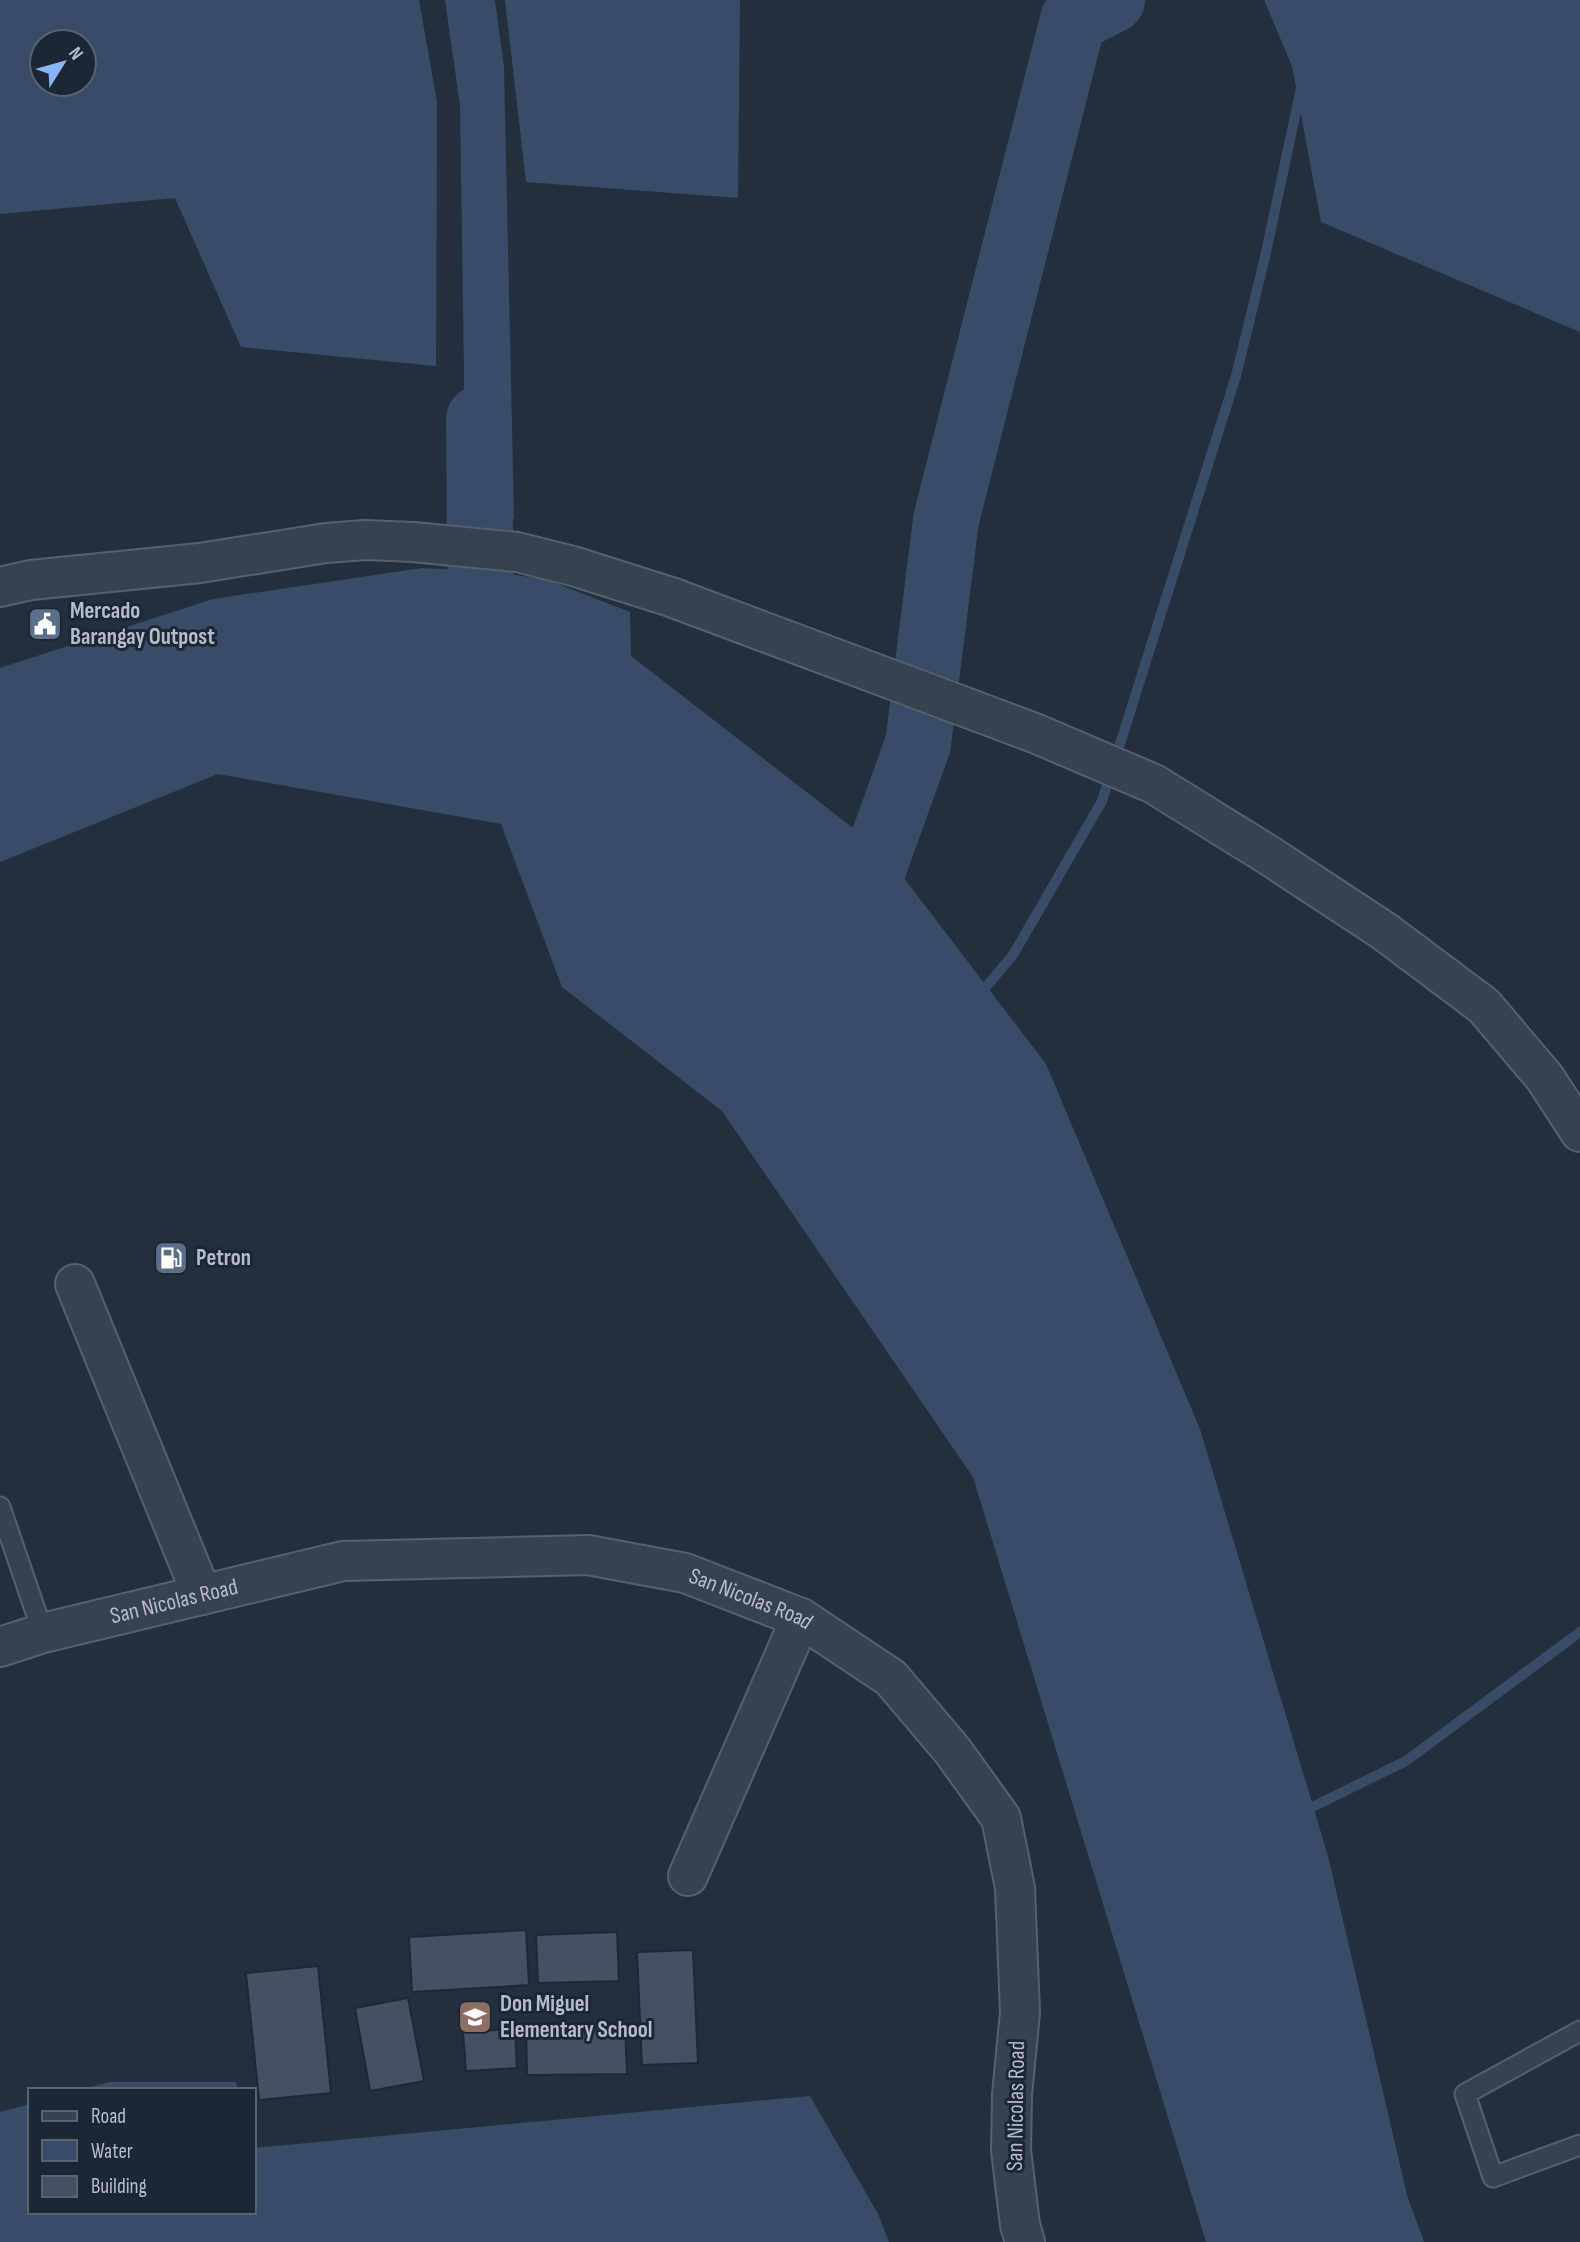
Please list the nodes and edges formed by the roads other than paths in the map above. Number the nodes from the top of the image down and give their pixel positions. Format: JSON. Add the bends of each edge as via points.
{"nodes":[{"id":1,"x":0,"y":587,"type":"edge"},
{"id":2,"x":1580,"y":1132,"type":"edge"},
{"id":3,"x":75,"y":1284,"type":"dead end"},
{"id":4,"x":0,"y":1507,"type":"edge"},
{"id":5,"x":201,"y":1595,"type":"junction"},
{"id":6,"x":801,"y":1618,"type":"junction"},
{"id":7,"x":43,"y":1633,"type":"junction"},
{"id":8,"x":0,"y":1647,"type":"edge"},
{"id":9,"x":688,"y":1876,"type":"dead end"},
{"id":10,"x":1580,"y":2031,"type":"edge"},
{"id":11,"x":1580,"y":2145,"type":"edge"},
{"id":12,"x":1025,"y":2242,"type":"edge"}],
"edges":[{"from":1,"to":2,"type":"street","via":[[326,543],[377,541],[517,552],[671,597],[1037,734],[1154,784],[1384,931],[1484,1006],[1545,1077]]},
{"from":3,"to":5,"type":"street"},
{"from":4,"to":7,"type":"lane"},
{"from":5,"to":6,"type":"street","name":"San Nicolas Road","via":[[343,1561],[587,1555],[685,1573]]},
{"from":5,"to":7,"type":"street","name":"San Nicolas Road"},
{"from":6,"to":9,"type":"street"},
{"from":6,"to":12,"type":"street","name":"San Nicolas Road","via":[[891,1678],[1001,1818],[1015,1888],[1020,2012],[1011,2150]]},
{"from":7,"to":8,"type":"street","name":"San Nicolas Road"},
{"from":10,"to":11,"type":"lane","via":[[1465,2094],[1493,2176]]}]}
